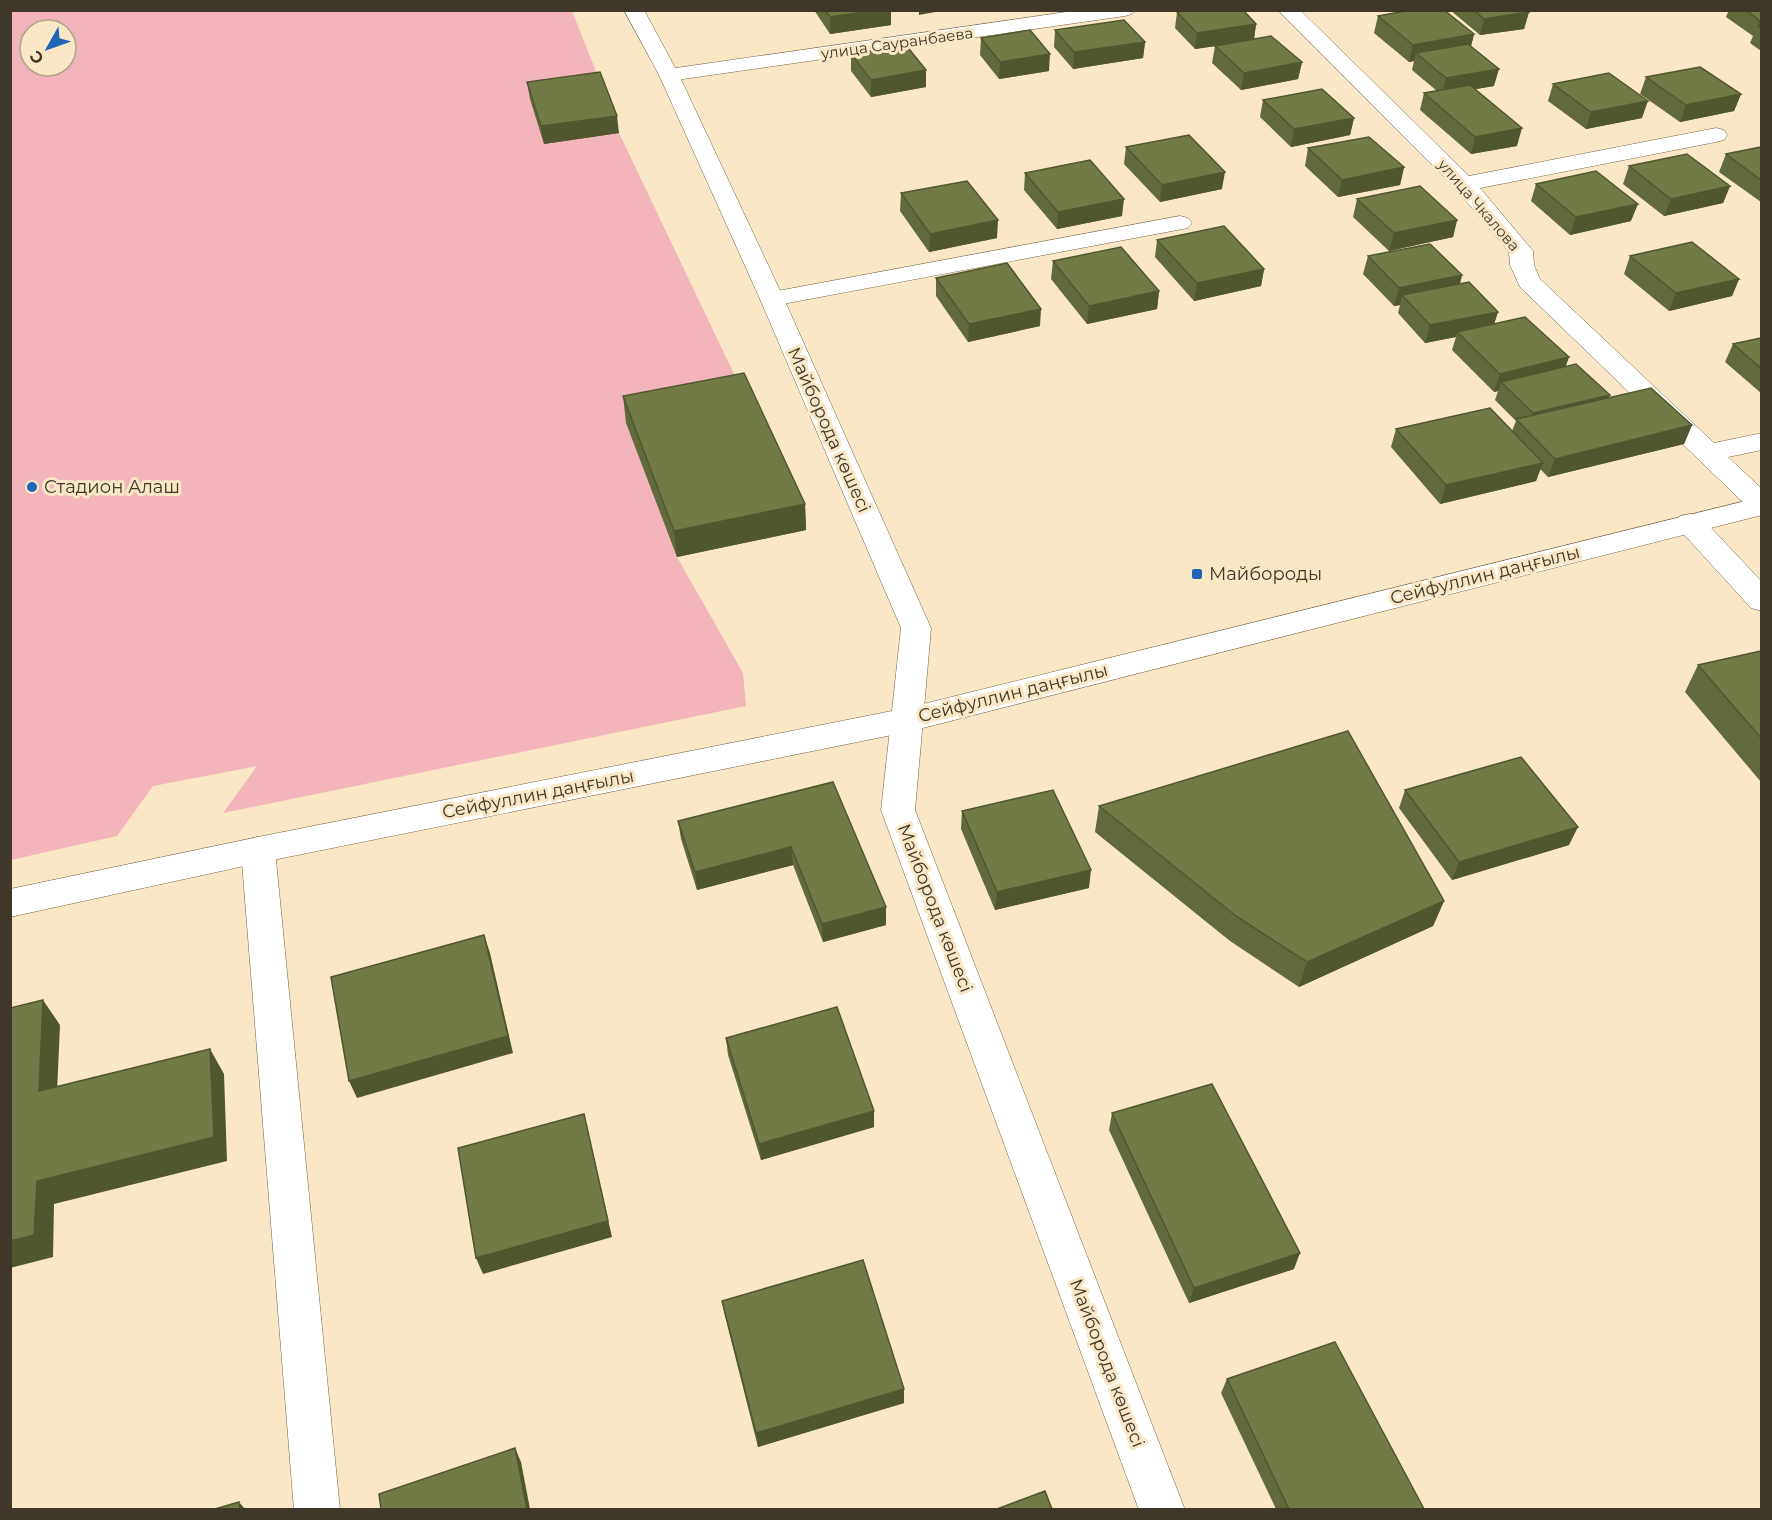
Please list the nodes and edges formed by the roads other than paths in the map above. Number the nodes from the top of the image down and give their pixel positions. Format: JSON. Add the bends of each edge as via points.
{"nodes":[{"id":1,"x":634,"y":10,"type":"edge"},
{"id":2,"x":1125,"y":10,"type":"edge"},
{"id":3,"x":1288,"y":10,"type":"edge"},
{"id":4,"x":669,"y":75,"type":"junction"},
{"id":5,"x":1716,"y":135,"type":"dead end"},
{"id":6,"x":1464,"y":184,"type":"junction"},
{"id":7,"x":1180,"y":223,"type":"dead end"},
{"id":8,"x":772,"y":299,"type":"junction"},
{"id":9,"x":1761,"y":441,"type":"edge"},
{"id":10,"x":1708,"y":453,"type":"junction"},
{"id":11,"x":1761,"y":505,"type":"edge"},
{"id":12,"x":1690,"y":523,"type":"junction"},
{"id":13,"x":1761,"y":601,"type":"edge"},
{"id":14,"x":907,"y":720,"type":"junction"},
{"id":15,"x":258,"y":850,"type":"junction"},
{"id":16,"x":10,"y":903,"type":"edge"},
{"id":17,"x":317,"y":1509,"type":"edge"},
{"id":18,"x":1162,"y":1509,"type":"edge"}],
"edges":[{"from":1,"to":4,"type":"street","name":"Майборода көшесі"},
{"from":2,"to":4,"type":"street","name":"улица Сауранбаева"},
{"from":3,"to":6,"type":"street","name":"улица Чкалова"},
{"from":4,"to":8,"type":"street","name":"Майборода көшесі"},
{"from":5,"to":6,"type":"street"},
{"from":6,"to":10,"type":"street","name":"улица Чкалова","via":[[1521,251],[1530,282]]},
{"from":7,"to":8,"type":"street"},
{"from":8,"to":14,"type":"street","name":"Майборода көшесі","via":[[916,628]]},
{"from":9,"to":10,"type":"street"},
{"from":10,"to":11,"type":"street","name":"улица Чкалова"},
{"from":11,"to":12,"type":"street","name":"Сейфуллин даңғылы"},
{"from":12,"to":13,"type":"street"},
{"from":12,"to":14,"type":"street","name":"Сейфуллин даңғылы"},
{"from":14,"to":15,"type":"street","name":"Сейфуллин даңғылы"},
{"from":14,"to":18,"type":"street","name":"Майборода көшесі","via":[[898,810]]},
{"from":15,"to":16,"type":"street","name":"Сейфуллин даңғылы"},
{"from":15,"to":17,"type":"street"}]}
